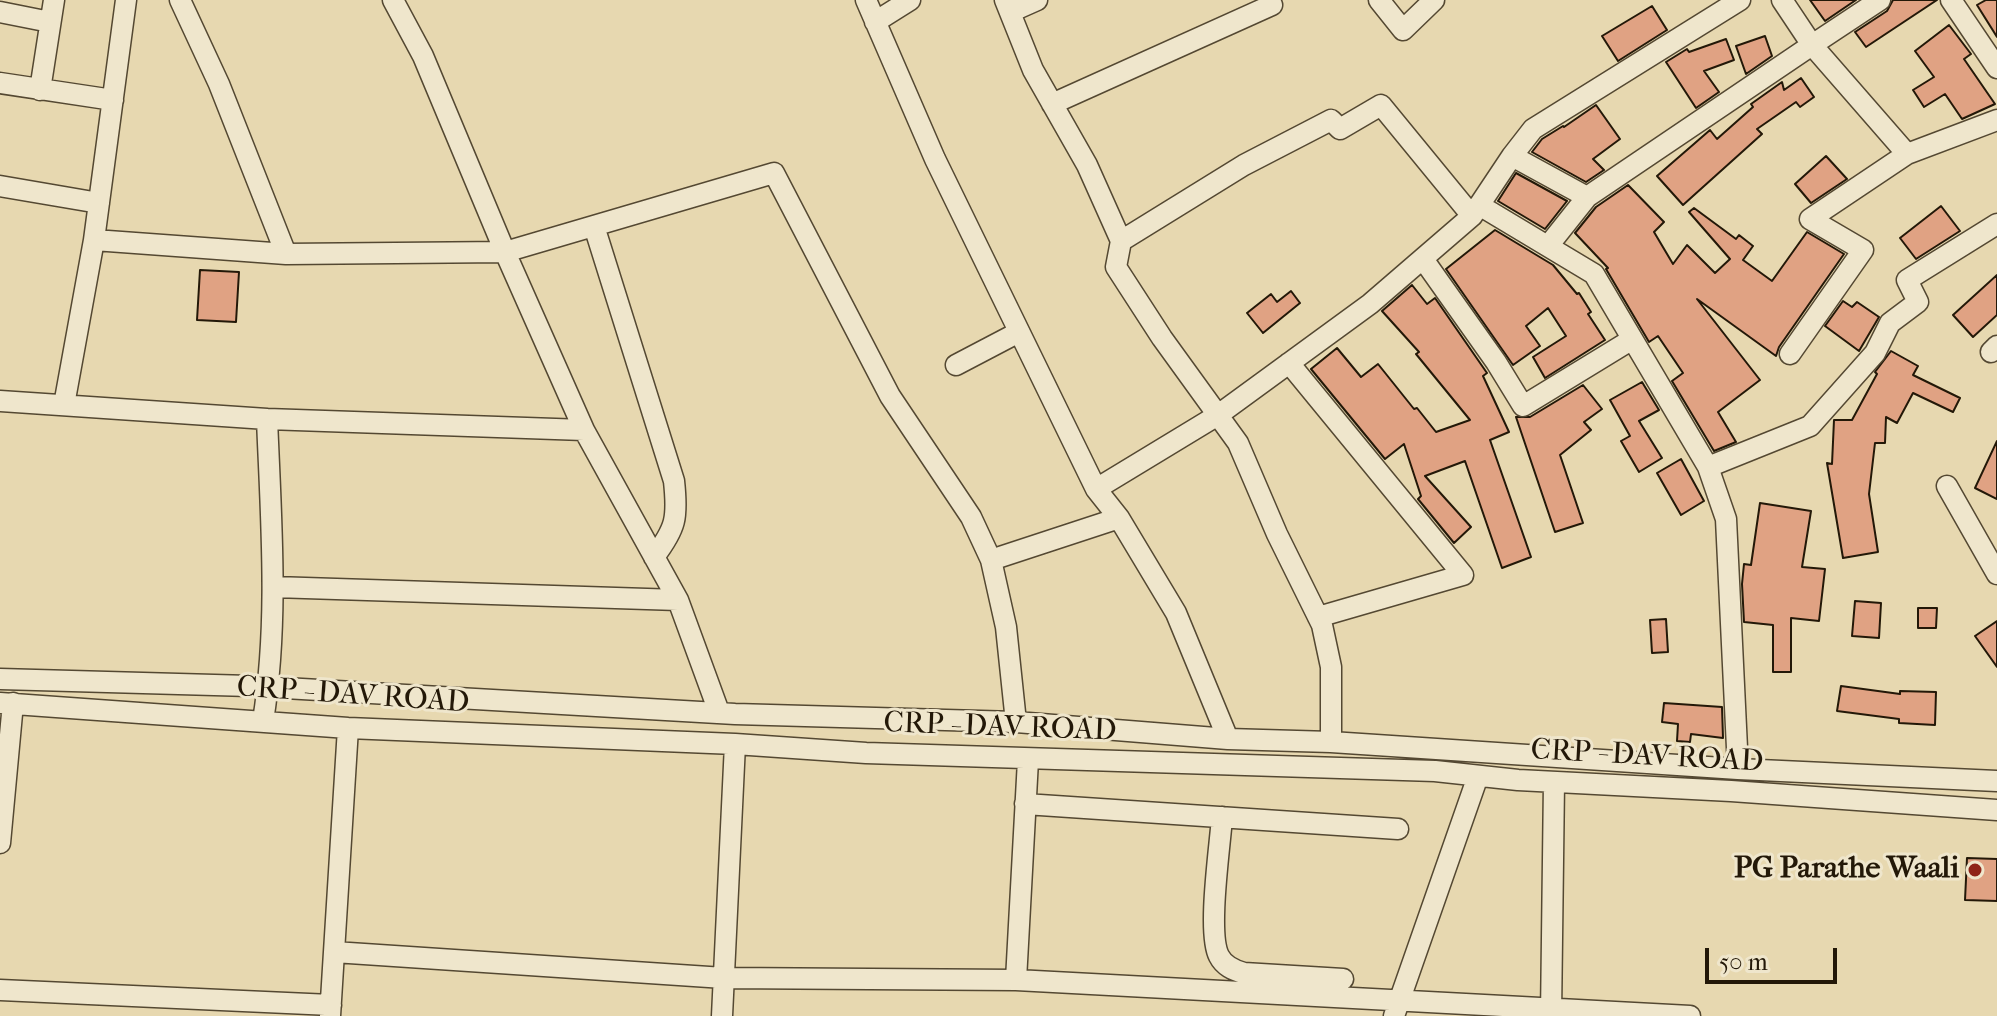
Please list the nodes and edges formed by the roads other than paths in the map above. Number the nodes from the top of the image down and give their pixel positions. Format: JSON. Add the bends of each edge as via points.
{"nodes":[{"id":1,"x":54,"y":0,"type":"edge"},
{"id":2,"x":126,"y":0,"type":"edge"},
{"id":3,"x":180,"y":0,"type":"edge"},
{"id":4,"x":393,"y":0,"type":"edge"},
{"id":5,"x":866,"y":0,"type":"edge"},
{"id":6,"x":910,"y":0,"type":"edge"},
{"id":7,"x":1037,"y":0,"type":"edge"},
{"id":8,"x":1269,"y":0,"type":"edge"},
{"id":9,"x":1379,"y":0,"type":"edge"},
{"id":10,"x":1434,"y":0,"type":"edge"},
{"id":11,"x":1740,"y":0,"type":"edge"},
{"id":12,"x":1782,"y":0,"type":"edge"},
{"id":13,"x":1880,"y":0,"type":"edge"},
{"id":14,"x":1951,"y":0,"type":"edge"},
{"id":15,"x":1008,"y":6,"type":"edge"},
{"id":16,"x":0,"y":12,"type":"edge"},
{"id":17,"x":50,"y":22,"type":"junction"},
{"id":18,"x":875,"y":22,"type":"junction"},
{"id":19,"x":1812,"y":45,"type":"junction"},
{"id":20,"x":1997,"y":68,"type":"edge"},
{"id":21,"x":0,"y":83,"type":"edge"},
{"id":22,"x":40,"y":90,"type":"junction"},
{"id":23,"x":113,"y":100,"type":"junction"},
{"id":24,"x":1052,"y":104,"type":"junction"},
{"id":25,"x":1997,"y":120,"type":"edge"},
{"id":26,"x":1907,"y":154,"type":"junction"},
{"id":27,"x":1512,"y":156,"type":"junction"},
{"id":28,"x":0,"y":186,"type":"edge"},
{"id":29,"x":1587,"y":197,"type":"junction"},
{"id":30,"x":99,"y":203,"type":"junction"},
{"id":31,"x":1476,"y":210,"type":"junction"},
{"id":32,"x":1997,"y":224,"type":"edge"},
{"id":33,"x":594,"y":226,"type":"junction"},
{"id":34,"x":94,"y":240,"type":"junction"},
{"id":35,"x":1121,"y":241,"type":"junction"},
{"id":36,"x":1548,"y":246,"type":"junction"},
{"id":37,"x":505,"y":252,"type":"junction"},
{"id":38,"x":286,"y":254,"type":"junction"},
{"id":39,"x":1423,"y":259,"type":"junction"},
{"id":40,"x":1019,"y":332,"type":"junction"},
{"id":41,"x":1631,"y":340,"type":"junction"},
{"id":42,"x":1790,"y":354,"type":"dead end"},
{"id":43,"x":1289,"y":363,"type":"junction"},
{"id":44,"x":956,"y":365,"type":"dead end"},
{"id":45,"x":0,"y":401,"type":"edge"},
{"id":46,"x":64,"y":405,"type":"junction"},
{"id":47,"x":1218,"y":415,"type":"junction"},
{"id":48,"x":267,"y":419,"type":"junction"},
{"id":49,"x":584,"y":430,"type":"junction"},
{"id":50,"x":1708,"y":467,"type":"junction"},
{"id":51,"x":1947,"y":486,"type":"dead end"},
{"id":52,"x":1096,"y":489,"type":"junction"},
{"id":53,"x":1119,"y":518,"type":"junction"},
{"id":54,"x":654,"y":557,"type":"junction"},
{"id":55,"x":991,"y":560,"type":"junction"},
{"id":56,"x":1997,"y":574,"type":"edge"},
{"id":57,"x":274,"y":587,"type":"junction"},
{"id":58,"x":678,"y":600,"type":"junction"},
{"id":59,"x":1318,"y":617,"type":"junction"},
{"id":60,"x":0,"y":679,"type":"edge"},
{"id":61,"x":269,"y":687,"type":"junction"},
{"id":62,"x":6,"y":703,"type":"edge"},
{"id":63,"x":719,"y":712,"type":"junction"},
{"id":64,"x":899,"y":718,"type":"junction"},
{"id":65,"x":263,"y":721,"type":"junction"},
{"id":66,"x":1016,"y":722,"type":"junction"},
{"id":67,"x":348,"y":728,"type":"junction"},
{"id":68,"x":1228,"y":739,"type":"junction"},
{"id":69,"x":1331,"y":742,"type":"junction"},
{"id":70,"x":735,"y":744,"type":"junction"},
{"id":71,"x":896,"y":754,"type":"junction"},
{"id":72,"x":1028,"y":760,"type":"junction"},
{"id":73,"x":1738,"y":769,"type":"junction"},
{"id":74,"x":1478,"y":776,"type":"junction"},
{"id":75,"x":1997,"y":781,"type":"edge"},
{"id":76,"x":1554,"y":782,"type":"junction"},
{"id":77,"x":1025,"y":804,"type":"junction"},
{"id":78,"x":1997,"y":810,"type":"edge"},
{"id":79,"x":1222,"y":817,"type":"junction"},
{"id":80,"x":1398,"y":829,"type":"dead end"},
{"id":81,"x":0,"y":843,"type":"edge"},
{"id":82,"x":334,"y":952,"type":"junction"},
{"id":83,"x":724,"y":978,"type":"junction"},
{"id":84,"x":1343,"y":979,"type":"dead end"},
{"id":85,"x":1016,"y":980,"type":"junction"},
{"id":86,"x":0,"y":990,"type":"edge"},
{"id":87,"x":1397,"y":1009,"type":"edge"},
{"id":88,"x":330,"y":1011,"type":"edge"},
{"id":89,"x":1552,"y":1013,"type":"edge"},
{"id":90,"x":722,"y":1016,"type":"edge"},
{"id":91,"x":1690,"y":1016,"type":"edge"}],
"edges":[{"from":1,"to":17,"type":"street"},
{"from":2,"to":23,"type":"street"},
{"from":3,"to":38,"type":"street"},
{"from":4,"to":37,"type":"street","via":[[423,56]]},
{"from":5,"to":18,"type":"street"},
{"from":6,"to":18,"type":"street"},
{"from":7,"to":15,"type":"street"},
{"from":8,"to":24,"type":"street","via":[[1272,5]]},
{"from":9,"to":10,"type":"street","via":[[1403,30]]},
{"from":11,"to":27,"type":"street","via":[[1533,129]]},
{"from":12,"to":19,"type":"street"},
{"from":13,"to":19,"type":"street"},
{"from":14,"to":20,"type":"street"},
{"from":15,"to":24,"type":"street"},
{"from":16,"to":17,"type":"street"},
{"from":17,"to":22,"type":"street"},
{"from":18,"to":40,"type":"street"},
{"from":19,"to":26,"type":"street"},
{"from":19,"to":29,"type":"street"},
{"from":21,"to":22,"type":"street"},
{"from":22,"to":23,"type":"street"},
{"from":23,"to":30,"type":"street"},
{"from":24,"to":35,"type":"street"},
{"from":25,"to":26,"type":"street"},
{"from":26,"to":42,"type":"street","via":[[1810,219],[1863,250]]},
{"from":27,"to":29,"type":"street"},
{"from":27,"to":31,"type":"street"},
{"from":28,"to":30,"type":"street"},
{"from":29,"to":36,"type":"street"},
{"from":30,"to":34,"type":"street"},
{"from":31,"to":35,"type":"street","via":[[1381,105],[1340,129],[1331,120],[1244,165]]},
{"from":31,"to":36,"type":"street"},
{"from":31,"to":39,"type":"street"},
{"from":32,"to":50,"type":"street","via":[[1907,280],[1918,302],[1890,323],[1875,353],[1810,426]]},
{"from":33,"to":37,"type":"street"},
{"from":33,"to":54,"type":"street","via":[[674,481],[678,511],[673,532]]},
{"from":33,"to":55,"type":"street","via":[[774,173],[890,396],[971,517]]},
{"from":34,"to":38,"type":"street"},
{"from":34,"to":46,"type":"street"},
{"from":35,"to":47,"type":"street","via":[[1116,267]]},
{"from":36,"to":41,"type":"street","via":[[1594,274]]},
{"from":37,"to":38,"type":"street"},
{"from":37,"to":49,"type":"street"},
{"from":39,"to":41,"type":"street","via":[[1523,406]]},
{"from":39,"to":43,"type":"street"},
{"from":40,"to":44,"type":"street"},
{"from":40,"to":52,"type":"street"},
{"from":41,"to":50,"type":"street"},
{"from":43,"to":47,"type":"street"},
{"from":43,"to":59,"type":"street","via":[[1463,575]]},
{"from":45,"to":46,"type":"street"},
{"from":46,"to":48,"type":"street"},
{"from":47,"to":52,"type":"street"},
{"from":47,"to":59,"type":"street","via":[[1238,443]]},
{"from":48,"to":49,"type":"street"},
{"from":48,"to":57,"type":"street"},
{"from":49,"to":54,"type":"street"},
{"from":50,"to":73,"type":"street","via":[[1726,519]]},
{"from":51,"to":56,"type":"street"},
{"from":52,"to":53,"type":"street"},
{"from":53,"to":55,"type":"street"},
{"from":53,"to":68,"type":"street","via":[[1176,613]]},
{"from":54,"to":58,"type":"street"},
{"from":55,"to":66,"type":"street","via":[[1006,627]]},
{"from":57,"to":58,"type":"street"},
{"from":57,"to":61,"type":"street"},
{"from":58,"to":63,"type":"street"},
{"from":59,"to":69,"type":"street","via":[[1331,667]]},
{"from":60,"to":61,"type":"street","name":"CRP - DAV ROAD"},
{"from":61,"to":63,"type":"street","name":"CRP - DAV ROAD"},
{"from":61,"to":65,"type":"street"},
{"from":62,"to":65,"type":"street","name":"CRP - DAV ROAD"},
{"from":62,"to":81,"type":"street"},
{"from":63,"to":64,"type":"street","name":"CRP - DAV ROAD"},
{"from":64,"to":66,"type":"street","name":"CRP - DAV ROAD"},
{"from":64,"to":71,"type":"street"},
{"from":65,"to":67,"type":"street","name":"CRP - DAV ROAD"},
{"from":66,"to":68,"type":"street","name":"CRP - DAV ROAD"},
{"from":67,"to":70,"type":"street","name":"CRP - DAV ROAD"},
{"from":67,"to":82,"type":"street"},
{"from":68,"to":69,"type":"street","name":"CRP - DAV ROAD"},
{"from":69,"to":73,"type":"street","name":"CRP - DAV ROAD"},
{"from":70,"to":71,"type":"street","name":"CRP - DAV ROAD"},
{"from":70,"to":83,"type":"street"},
{"from":71,"to":72,"type":"street","name":"CRP - DAV ROAD"},
{"from":72,"to":74,"type":"street","name":"CRP - DAV ROAD"},
{"from":72,"to":77,"type":"street"},
{"from":73,"to":75,"type":"street","name":"CRP - DAV ROAD"},
{"from":74,"to":76,"type":"street","name":"CRP - DAV ROAD"},
{"from":74,"to":87,"type":"street"},
{"from":76,"to":78,"type":"street","name":"CRP - DAV ROAD"},
{"from":76,"to":89,"type":"street"},
{"from":77,"to":79,"type":"street"},
{"from":77,"to":85,"type":"street"},
{"from":79,"to":80,"type":"street"},
{"from":79,"to":84,"type":"street","via":[[1214,937],[1220,960],[1244,973]]},
{"from":82,"to":83,"type":"street"},
{"from":82,"to":88,"type":"street"},
{"from":83,"to":85,"type":"street"},
{"from":83,"to":90,"type":"street"},
{"from":85,"to":87,"type":"street"},
{"from":86,"to":88,"type":"street"},
{"from":87,"to":89,"type":"street"},
{"from":89,"to":91,"type":"street"}]}
